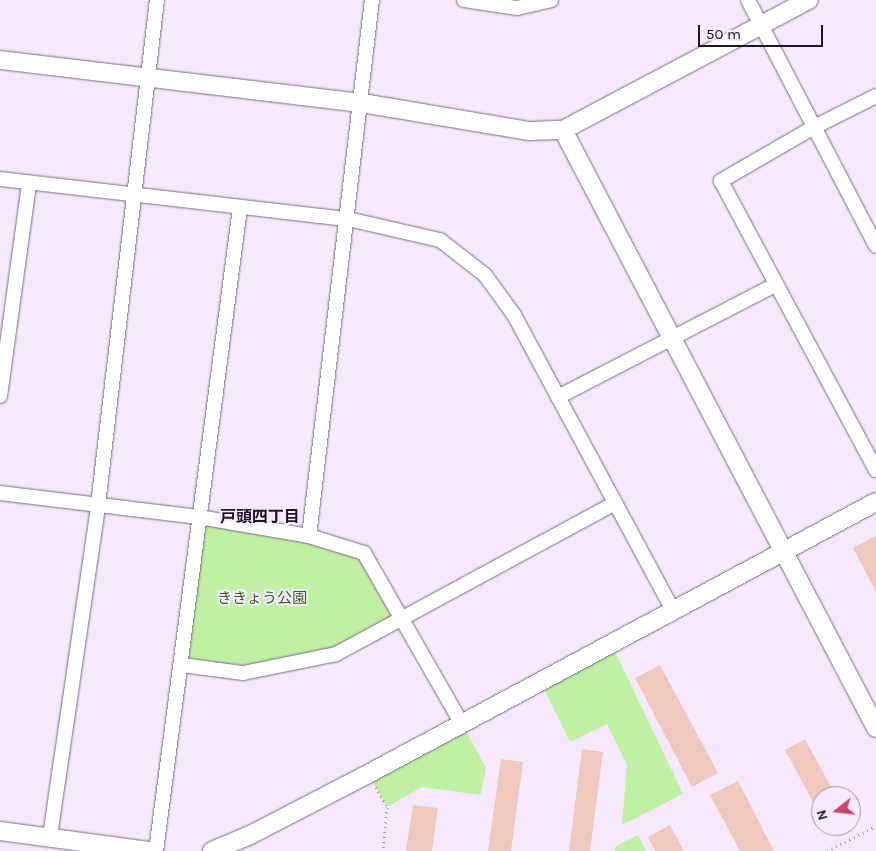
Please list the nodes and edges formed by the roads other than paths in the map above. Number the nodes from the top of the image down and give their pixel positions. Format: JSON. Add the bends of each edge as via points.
{"nodes":[{"id":1,"x":157,"y":0,"type":"edge"},
{"id":2,"x":372,"y":0,"type":"edge"},
{"id":3,"x":464,"y":0,"type":"edge"},
{"id":4,"x":552,"y":0,"type":"edge"},
{"id":5,"x":748,"y":0,"type":"edge"},
{"id":6,"x":808,"y":0,"type":"edge"},
{"id":7,"x":761,"y":25,"type":"junction"},
{"id":8,"x":0,"y":60,"type":"edge"},
{"id":9,"x":147,"y":78,"type":"junction"},
{"id":10,"x":876,"y":96,"type":"edge"},
{"id":11,"x":362,"y":103,"type":"junction"},
{"id":12,"x":814,"y":127,"type":"junction"},
{"id":13,"x":563,"y":130,"type":"junction"},
{"id":14,"x":0,"y":179,"type":"edge"},
{"id":15,"x":30,"y":183,"type":"junction"},
{"id":16,"x":132,"y":197,"type":"junction"},
{"id":17,"x":240,"y":208,"type":"junction"},
{"id":18,"x":348,"y":219,"type":"junction"},
{"id":19,"x":876,"y":246,"type":"edge"},
{"id":20,"x":775,"y":285,"type":"junction"},
{"id":21,"x":672,"y":338,"type":"junction"},
{"id":22,"x":0,"y":396,"type":"edge"},
{"id":23,"x":558,"y":397,"type":"junction"},
{"id":24,"x":876,"y":470,"type":"edge"},
{"id":25,"x":0,"y":493,"type":"edge"},
{"id":26,"x":876,"y":502,"type":"edge"},
{"id":27,"x":615,"y":503,"type":"junction"},
{"id":28,"x":98,"y":506,"type":"junction"},
{"id":29,"x":199,"y":517,"type":"junction"},
{"id":30,"x":309,"y":536,"type":"junction"},
{"id":31,"x":784,"y":550,"type":"junction"},
{"id":32,"x":673,"y":610,"type":"junction"},
{"id":33,"x":404,"y":619,"type":"junction"},
{"id":34,"x":182,"y":665,"type":"junction"},
{"id":35,"x":462,"y":724,"type":"junction"},
{"id":36,"x":875,"y":726,"type":"edge"},
{"id":37,"x":0,"y":830,"type":"edge"},
{"id":38,"x":50,"y":836,"type":"junction"},
{"id":39,"x":149,"y":851,"type":"edge"},
{"id":40,"x":156,"y":851,"type":"edge"},
{"id":41,"x":212,"y":851,"type":"edge"}],
"edges":[{"from":1,"to":9,"type":"street"},
{"from":2,"to":11,"type":"street"},
{"from":3,"to":4,"type":"street","via":[[517,8]]},
{"from":5,"to":7,"type":"street"},
{"from":6,"to":7,"type":"street"},
{"from":7,"to":12,"type":"street"},
{"from":7,"to":13,"type":"street"},
{"from":8,"to":9,"type":"street"},
{"from":9,"to":11,"type":"street"},
{"from":9,"to":16,"type":"street"},
{"from":10,"to":12,"type":"street"},
{"from":11,"to":13,"type":"street","via":[[530,131]]},
{"from":11,"to":18,"type":"street"},
{"from":12,"to":19,"type":"street"},
{"from":12,"to":20,"type":"street","via":[[721,181]]},
{"from":13,"to":21,"type":"street"},
{"from":14,"to":15,"type":"street"},
{"from":15,"to":16,"type":"street"},
{"from":15,"to":22,"type":"street"},
{"from":16,"to":17,"type":"street"},
{"from":16,"to":28,"type":"street"},
{"from":17,"to":18,"type":"street"},
{"from":17,"to":29,"type":"street"},
{"from":18,"to":23,"type":"street","via":[[440,240],[485,275],[514,315]]},
{"from":18,"to":30,"type":"street"},
{"from":20,"to":21,"type":"street"},
{"from":20,"to":24,"type":"street"},
{"from":21,"to":23,"type":"street"},
{"from":21,"to":31,"type":"street"},
{"from":23,"to":27,"type":"street"},
{"from":25,"to":28,"type":"street"},
{"from":26,"to":31,"type":"street"},
{"from":27,"to":32,"type":"street"},
{"from":27,"to":33,"type":"street"},
{"from":28,"to":29,"type":"street"},
{"from":28,"to":38,"type":"street"},
{"from":29,"to":30,"type":"street"},
{"from":29,"to":34,"type":"street"},
{"from":30,"to":33,"type":"street","via":[[364,553]]},
{"from":31,"to":32,"type":"street"},
{"from":31,"to":36,"type":"street"},
{"from":32,"to":35,"type":"street"},
{"from":33,"to":34,"type":"street","via":[[336,654],[318,658],[243,673]]},
{"from":33,"to":35,"type":"street"},
{"from":34,"to":40,"type":"street"},
{"from":35,"to":41,"type":"street","via":[[250,835]]},
{"from":37,"to":38,"type":"street"},
{"from":38,"to":39,"type":"street"}]}
